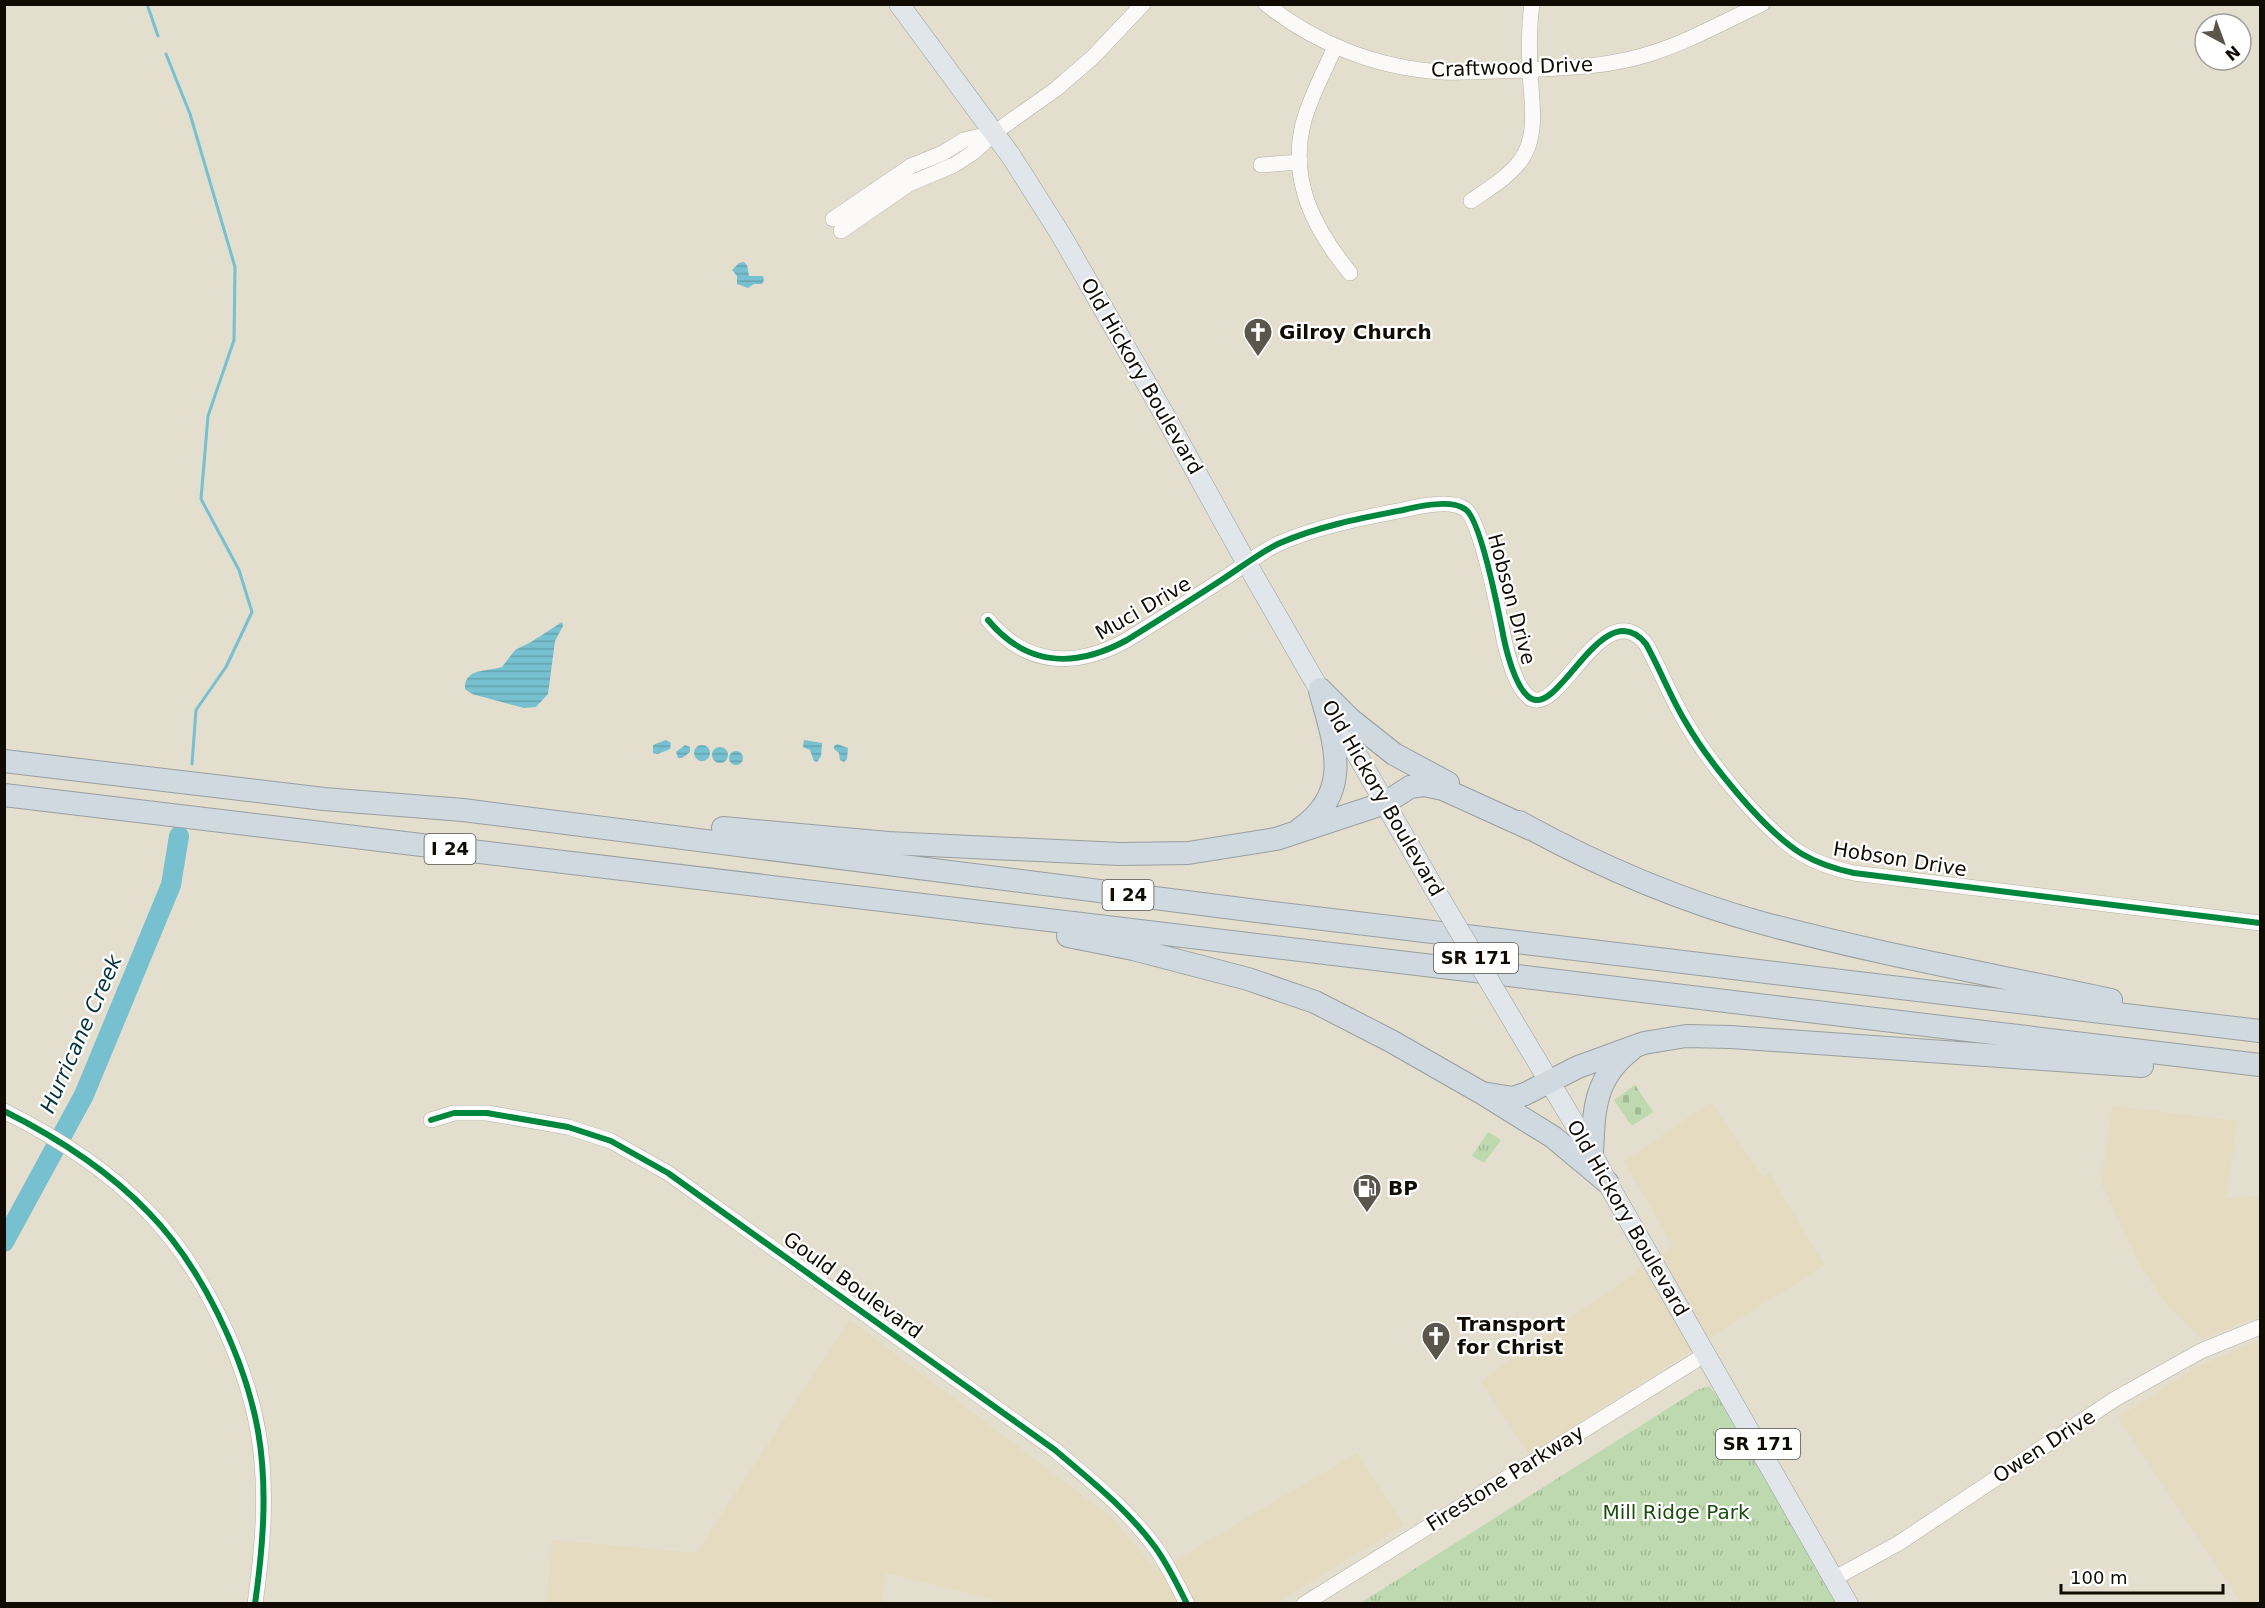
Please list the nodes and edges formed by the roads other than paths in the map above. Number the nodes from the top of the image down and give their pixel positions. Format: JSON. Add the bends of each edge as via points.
{"nodes":[{"id":1,"x":899,"y":4,"type":"edge"},
{"id":2,"x":1143,"y":4,"type":"edge"},
{"id":3,"x":1266,"y":4,"type":"edge"},
{"id":4,"x":1532,"y":4,"type":"edge"},
{"id":5,"x":1762,"y":4,"type":"edge"},
{"id":6,"x":1335,"y":47,"type":"junction"},
{"id":7,"x":1530,"y":70,"type":"junction"},
{"id":8,"x":994,"y":133,"type":"junction"},
{"id":9,"x":1300,"y":162,"type":"junction"},
{"id":10,"x":1261,"y":165,"type":"dead end"},
{"id":11,"x":1471,"y":201,"type":"dead end"},
{"id":12,"x":837,"y":225,"type":"dead end"},
{"id":13,"x":1350,"y":273,"type":"dead end"},
{"id":14,"x":1247,"y":564,"type":"junction"},
{"id":15,"x":988,"y":620,"type":"dead end"},
{"id":16,"x":1320,"y":689,"type":"junction"},
{"id":17,"x":4,"y":761,"type":"edge"},
{"id":18,"x":4,"y":795,"type":"edge"},
{"id":19,"x":1385,"y":802,"type":"junction"},
{"id":20,"x":463,"y":810,"type":"junction"},
{"id":21,"x":1531,"y":829,"type":"junction"},
{"id":22,"x":1289,"y":835,"type":"junction"},
{"id":23,"x":896,"y":902,"type":"junction"},
{"id":24,"x":2260,"y":923,"type":"edge"},
{"id":25,"x":2256,"y":1031,"type":"edge"},
{"id":26,"x":1644,"y":1043,"type":"junction"},
{"id":27,"x":2260,"y":1065,"type":"edge"},
{"id":28,"x":2260,"y":1074,"type":"edge"},
{"id":29,"x":1549,"y":1082,"type":"junction"},
{"id":30,"x":1482,"y":1093,"type":"junction"},
{"id":31,"x":4,"y":1111,"type":"edge"},
{"id":32,"x":431,"y":1120,"type":"dead end"},
{"id":33,"x":1592,"y":1153,"type":"junction"},
{"id":34,"x":1606,"y":1182,"type":"junction"},
{"id":35,"x":2260,"y":1327,"type":"edge"},
{"id":36,"x":1706,"y":1354,"type":"junction"},
{"id":37,"x":1835,"y":1578,"type":"junction"},
{"id":38,"x":255,"y":1604,"type":"edge"},
{"id":39,"x":1187,"y":1604,"type":"edge"},
{"id":40,"x":1304,"y":1604,"type":"edge"},
{"id":41,"x":1848,"y":1604,"type":"edge"}],
"edges":[{"from":1,"to":8,"type":"main road","name":"Old Hickory Boulevard"},
{"from":2,"to":8,"type":"street","via":[[1106,46],[1074,74]]},
{"from":3,"to":6,"type":"street","name":"Craftwood Drive"},
{"from":4,"to":7,"type":"street"},
{"from":5,"to":7,"type":"street","name":"Craftwood Drive","via":[[1643,56],[1598,66]]},
{"from":6,"to":7,"type":"street","name":"Craftwood Drive","via":[[1379,62],[1425,70]]},
{"from":6,"to":9,"type":"street","via":[[1306,116]]},
{"from":7,"to":11,"type":"street","via":[[1532,135],[1528,149],[1509,173]]},
{"from":8,"to":12,"type":"street","via":[[964,140],[911,166]]},
{"from":8,"to":14,"type":"main road","name":"Old Hickory Boulevard","via":[[1071,251]]},
{"from":9,"to":10,"type":"street"},
{"from":9,"to":13,"type":"street","via":[[1304,192],[1316,225]]},
{"from":14,"to":15,"type":"street","name":"Muci Drive","via":[[1127,640],[1087,657],[1067,660],[1040,656],[1011,642]]},
{"from":14,"to":16,"type":"main road","name":"Old Hickory Boulevard"},
{"from":14,"to":24,"type":"street","name":"Hobson Drive","via":[[1280,543],[1343,522],[1434,504],[1463,507],[1471,516],[1483,550],[1513,670],[1529,697],[1547,697],[1606,638],[1622,631],[1635,634],[1646,644],[1677,708],[1702,748],[1765,823],[1809,858],[1854,873]]},
{"from":16,"to":19,"type":"main road","name":"Old Hickory Boulevard"},
{"from":16,"to":21,"type":"highway","via":[[1350,719],[1394,753]]},
{"from":16,"to":22,"type":"highway","via":[[1337,756],[1334,783],[1321,810]]},
{"from":17,"to":20,"type":"highway","number":"I 24","via":[[324,799]]},
{"from":18,"to":23,"type":"highway","number":"I 24"},
{"from":19,"to":21,"type":"highway","via":[[1410,788],[1429,785]]},
{"from":19,"to":22,"type":"highway"},
{"from":19,"to":29,"type":"main road","name":"Old Hickory Boulevard","number":"SR 171","bridge":true},
{"from":20,"to":22,"type":"highway","via":[[567,812],[852,841],[1120,854],[1200,852]]},
{"from":20,"to":25,"type":"highway","number":"I 24","via":[[1257,911]]},
{"from":21,"to":25,"type":"highway","via":[[1652,885],[1760,922]]},
{"from":23,"to":27,"type":"highway","number":"I 24"},
{"from":23,"to":30,"type":"highway","via":[[1133,949],[1248,979],[1315,1002]]},
{"from":26,"to":28,"type":"highway","via":[[1686,1036],[1731,1037]]},
{"from":26,"to":29,"type":"highway","via":[[1578,1066]]},
{"from":26,"to":33,"type":"highway","via":[[1617,1062],[1601,1085]]},
{"from":29,"to":30,"type":"highway","via":[[1513,1098]]},
{"from":29,"to":33,"type":"main road","name":"Old Hickory Boulevard","number":"SR 171"},
{"from":30,"to":34,"type":"highway","via":[[1553,1137]]},
{"from":31,"to":38,"type":"street","via":[[67,1146],[149,1213],[200,1282],[216,1311],[250,1398],[260,1447],[263,1520]]},
{"from":32,"to":39,"type":"street","name":"Gould Boulevard","via":[[454,1113],[487,1113],[568,1127],[611,1141],[668,1173],[1055,1450],[1141,1529]]},
{"from":33,"to":34,"type":"main road","name":"Old Hickory Boulevard","number":"SR 171"},
{"from":34,"to":36,"type":"main road","name":"Old Hickory Boulevard","number":"SR 171"},
{"from":35,"to":37,"type":"street","name":"Owen Drive","via":[[2201,1352],[2123,1394],[1899,1543]]},
{"from":36,"to":37,"type":"main road","name":"Old Hickory Boulevard","number":"SR 171"},
{"from":36,"to":40,"type":"street","name":"Firestone Parkway"},
{"from":37,"to":41,"type":"main road","name":"Old Hickory Boulevard","number":"SR 171"}]}
